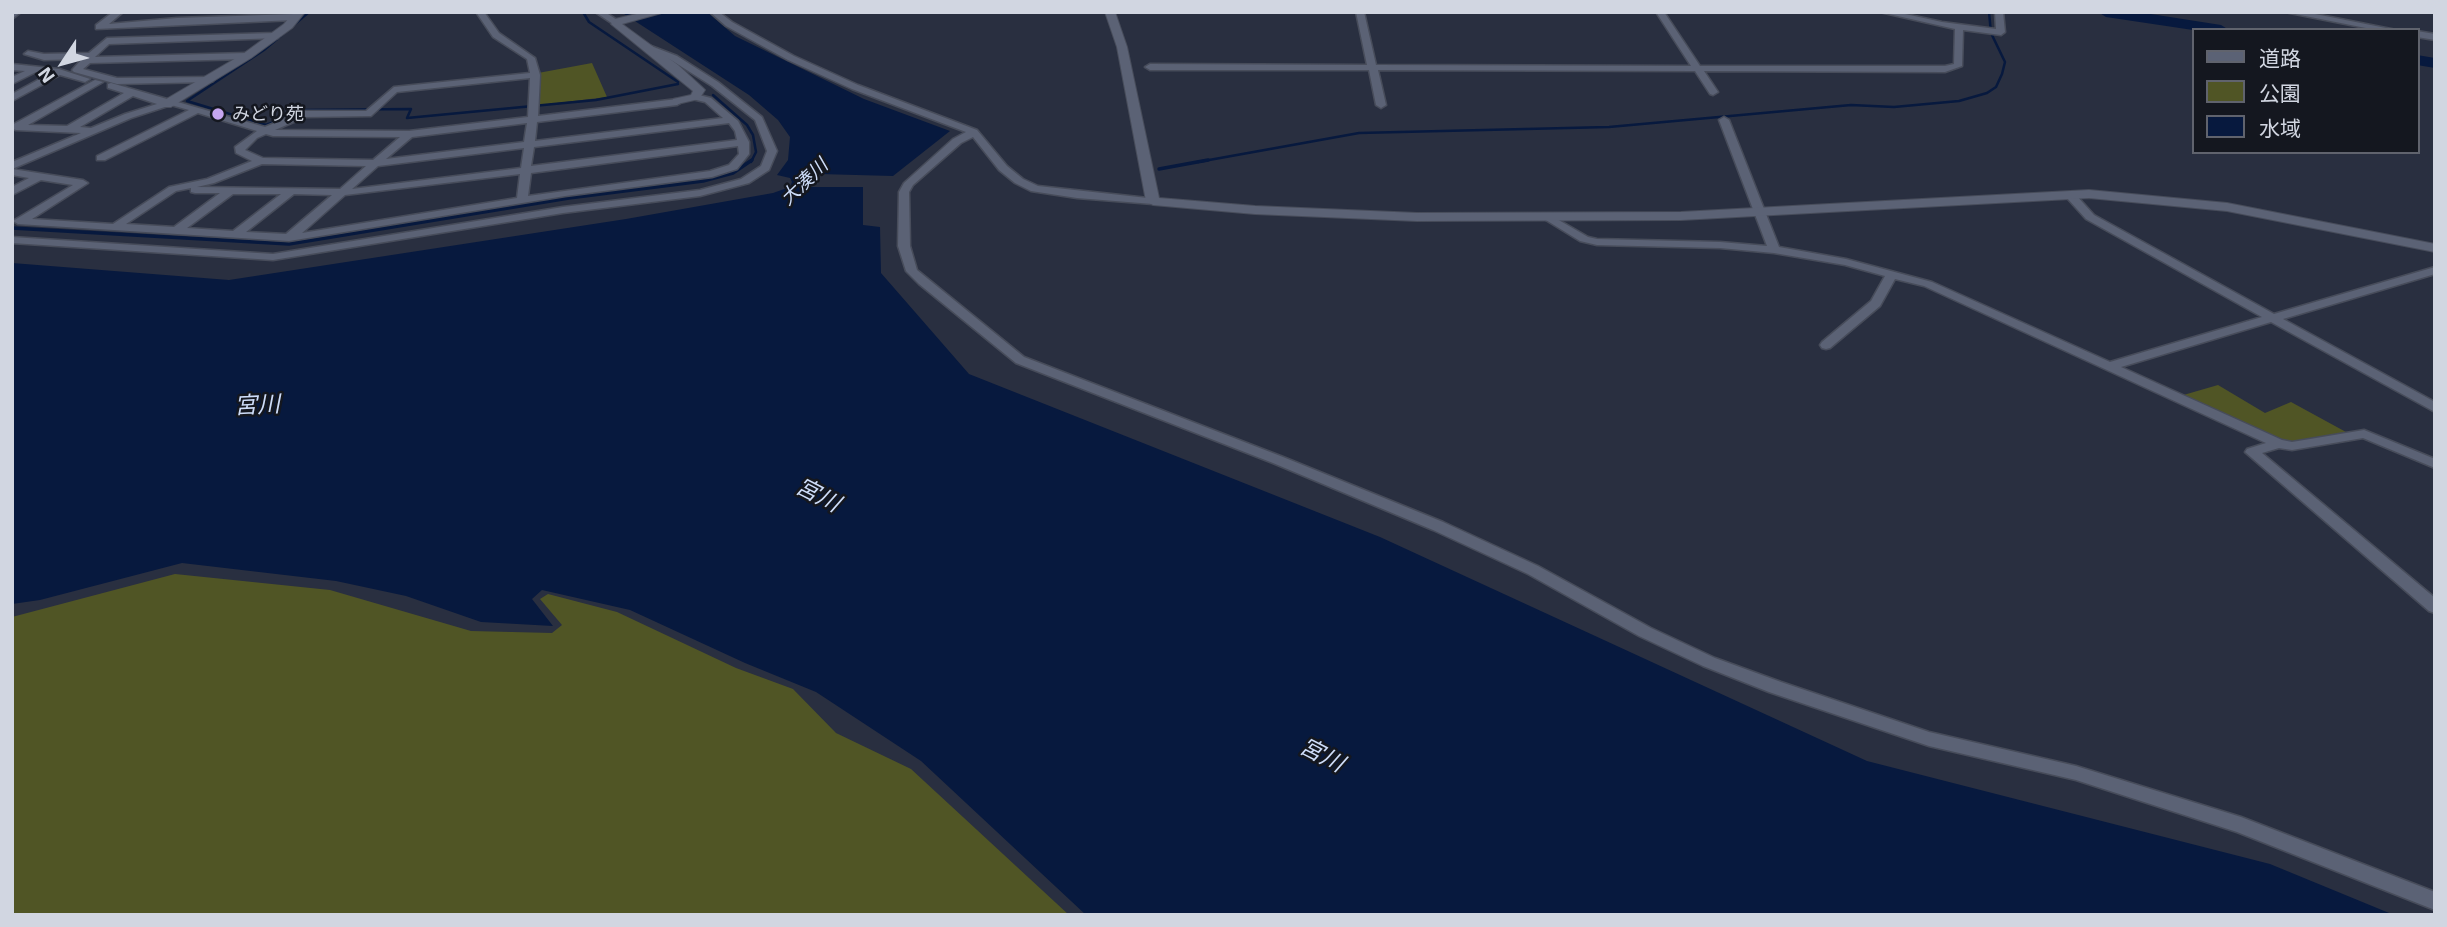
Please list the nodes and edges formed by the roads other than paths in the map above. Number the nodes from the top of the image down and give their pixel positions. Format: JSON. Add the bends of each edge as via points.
{"nodes":[{"id":1,"x":17,"y":12,"type":"edge"},
{"id":2,"x":119,"y":12,"type":"edge"},
{"id":3,"x":193,"y":12,"type":"edge"},
{"id":4,"x":480,"y":12,"type":"edge"},
{"id":5,"x":599,"y":12,"type":"edge"},
{"id":6,"x":660,"y":12,"type":"edge"},
{"id":7,"x":714,"y":12,"type":"edge"},
{"id":8,"x":1110,"y":12,"type":"edge"},
{"id":9,"x":1360,"y":12,"type":"edge"},
{"id":10,"x":1660,"y":12,"type":"edge"},
{"id":11,"x":1884,"y":12,"type":"edge"},
{"id":12,"x":1999,"y":12,"type":"edge"},
{"id":13,"x":2289,"y":12,"type":"edge"},
{"id":14,"x":297,"y":15,"type":"edge"},
{"id":15,"x":12,"y":17,"type":"edge"},
{"id":16,"x":177,"y":21,"type":"junction"},
{"id":17,"x":621,"y":21,"type":"junction"},
{"id":18,"x":2389,"y":26,"type":"edge"},
{"id":19,"x":129,"y":27,"type":"junction"},
{"id":20,"x":1959,"y":27,"type":"junction"},
{"id":21,"x":275,"y":36,"type":"junction"},
{"id":22,"x":142,"y":40,"type":"junction"},
{"id":23,"x":107,"y":41,"type":"junction"},
{"id":24,"x":651,"y":49,"type":"junction"},
{"id":25,"x":28,"y":54,"type":"dead end"},
{"id":26,"x":247,"y":56,"type":"junction"},
{"id":27,"x":89,"y":58,"type":"junction"},
{"id":28,"x":12,"y":67,"type":"edge"},
{"id":29,"x":1150,"y":68,"type":"dead end"},
{"id":30,"x":1372,"y":68,"type":"junction"},
{"id":31,"x":1696,"y":68,"type":"junction"},
{"id":32,"x":34,"y":69,"type":"junction"},
{"id":33,"x":69,"y":72,"type":"junction"},
{"id":34,"x":535,"y":75,"type":"junction"},
{"id":35,"x":210,"y":79,"type":"junction"},
{"id":36,"x":12,"y":81,"type":"edge"},
{"id":37,"x":98,"y":82,"type":"junction"},
{"id":38,"x":133,"y":92,"type":"junction"},
{"id":39,"x":1713,"y":92,"type":"dead end"},
{"id":40,"x":695,"y":97,"type":"junction"},
{"id":41,"x":12,"y":98,"type":"edge"},
{"id":42,"x":677,"y":102,"type":"joint"},
{"id":43,"x":169,"y":103,"type":"junction"},
{"id":44,"x":1381,"y":105,"type":"dead end"},
{"id":45,"x":306,"y":107,"type":"dead end"},
{"id":46,"x":197,"y":110,"type":"junction"},
{"id":47,"x":372,"y":110,"type":"junction"},
{"id":48,"x":533,"y":111,"type":"junction"},
{"id":49,"x":730,"y":120,"type":"junction"},
{"id":50,"x":1724,"y":120,"type":"dead end"},
{"id":51,"x":14,"y":126,"type":"edge"},
{"id":52,"x":67,"y":130,"type":"junction"},
{"id":53,"x":92,"y":131,"type":"junction"},
{"id":54,"x":265,"y":131,"type":"junction"},
{"id":55,"x":974,"y":132,"type":"junction"},
{"id":56,"x":345,"y":134,"type":"junction"},
{"id":57,"x":409,"y":134,"type":"junction"},
{"id":58,"x":744,"y":142,"type":"junction"},
{"id":59,"x":527,"y":144,"type":"junction"},
{"id":60,"x":12,"y":154,"type":"edge"},
{"id":61,"x":36,"y":156,"type":"junction"},
{"id":62,"x":101,"y":158,"type":"dead end"},
{"id":63,"x":261,"y":161,"type":"junction"},
{"id":64,"x":377,"y":163,"type":"junction"},
{"id":65,"x":12,"y":166,"type":"edge"},
{"id":66,"x":525,"y":170,"type":"junction"},
{"id":67,"x":12,"y":172,"type":"edge"},
{"id":68,"x":38,"y":177,"type":"junction"},
{"id":69,"x":173,"y":190,"type":"junction"},
{"id":70,"x":231,"y":190,"type":"junction"},
{"id":71,"x":12,"y":192,"type":"edge"},
{"id":72,"x":290,"y":192,"type":"junction"},
{"id":73,"x":342,"y":192,"type":"junction"},
{"id":74,"x":2071,"y":196,"type":"junction"},
{"id":75,"x":522,"y":200,"type":"junction"},
{"id":76,"x":1153,"y":201,"type":"junction"},
{"id":77,"x":1758,"y":214,"type":"junction"},
{"id":78,"x":1546,"y":217,"type":"junction"},
{"id":79,"x":16,"y":221,"type":"edge"},
{"id":80,"x":114,"y":228,"type":"junction"},
{"id":81,"x":176,"y":231,"type":"junction"},
{"id":82,"x":235,"y":235,"type":"junction"},
{"id":83,"x":289,"y":238,"type":"junction"},
{"id":84,"x":12,"y":240,"type":"edge"},
{"id":85,"x":2435,"y":248,"type":"edge"},
{"id":86,"x":1774,"y":250,"type":"junction"},
{"id":87,"x":2435,"y":270,"type":"edge"},
{"id":88,"x":1892,"y":274,"type":"junction"},
{"id":89,"x":2273,"y":319,"type":"junction"},
{"id":90,"x":1826,"y":345,"type":"dead end"},
{"id":91,"x":2110,"y":366,"type":"junction"},
{"id":92,"x":2435,"y":408,"type":"edge"},
{"id":93,"x":2279,"y":444,"type":"junction"},
{"id":94,"x":2435,"y":464,"type":"edge"},
{"id":95,"x":2435,"y":607,"type":"edge"},
{"id":96,"x":2435,"y":901,"type":"edge"}],
"edges":[{"from":1,"to":15,"type":"street"},
{"from":2,"to":19,"type":"street","via":[[99,27]]},
{"from":3,"to":16,"type":"street"},
{"from":4,"to":34,"type":"street","via":[[496,35],[531,58]]},
{"from":5,"to":17,"type":"street"},
{"from":6,"to":17,"type":"street"},
{"from":7,"to":55,"type":"street","via":[[791,58]]},
{"from":8,"to":76,"type":"street","via":[[1122,47]]},
{"from":9,"to":30,"type":"street"},
{"from":10,"to":31,"type":"street"},
{"from":11,"to":20,"type":"street"},
{"from":12,"to":20,"type":"street","via":[[2001,32]]},
{"from":13,"to":18,"type":"street"},
{"from":14,"to":16,"type":"street"},
{"from":14,"to":21,"type":"street"},
{"from":16,"to":19,"type":"street"},
{"from":16,"to":22,"type":"street"},
{"from":17,"to":24,"type":"street","via":[[618,26]]},
{"from":19,"to":23,"type":"street"},
{"from":20,"to":31,"type":"street","via":[[1958,66],[1953,68]]},
{"from":21,"to":22,"type":"street"},
{"from":21,"to":26,"type":"street"},
{"from":22,"to":23,"type":"street"},
{"from":23,"to":27,"type":"street"},
{"from":24,"to":40,"type":"street","via":[[699,90]]},
{"from":24,"to":84,"type":"street","via":[[684,64],[759,119],[772,151],[765,168],[745,181],[700,193],[563,209],[273,257]]},
{"from":25,"to":27,"type":"street"},
{"from":26,"to":27,"type":"street"},
{"from":26,"to":35,"type":"street"},
{"from":27,"to":33,"type":"street"},
{"from":28,"to":32,"type":"street"},
{"from":29,"to":30,"type":"street"},
{"from":30,"to":31,"type":"street"},
{"from":30,"to":44,"type":"street"},
{"from":31,"to":39,"type":"street"},
{"from":32,"to":33,"type":"street"},
{"from":32,"to":36,"type":"street"},
{"from":33,"to":35,"type":"street","via":[[117,81]]},
{"from":33,"to":37,"type":"street"},
{"from":33,"to":41,"type":"street"},
{"from":34,"to":47,"type":"street","via":[[394,90]]},
{"from":34,"to":48,"type":"street"},
{"from":35,"to":43,"type":"street"},
{"from":37,"to":38,"type":"street"},
{"from":37,"to":51,"type":"street"},
{"from":38,"to":43,"type":"street"},
{"from":38,"to":52,"type":"street"},
{"from":40,"to":42,"type":"street"},
{"from":40,"to":49,"type":"street","via":[[708,100]]},
{"from":42,"to":48,"type":"street"},
{"from":43,"to":46,"type":"street"},
{"from":43,"to":53,"type":"street"},
{"from":45,"to":47,"type":"street"},
{"from":46,"to":54,"type":"street"},
{"from":46,"to":62,"type":"street"},
{"from":47,"to":54,"type":"street","via":[[309,113]]},
{"from":47,"to":56,"type":"street"},
{"from":48,"to":57,"type":"street"},
{"from":48,"to":59,"type":"street"},
{"from":49,"to":58,"type":"street"},
{"from":49,"to":59,"type":"street"},
{"from":50,"to":77,"type":"street"},
{"from":51,"to":52,"type":"street"},
{"from":52,"to":53,"type":"street"},
{"from":53,"to":61,"type":"street"},
{"from":54,"to":56,"type":"street"},
{"from":54,"to":63,"type":"street","via":[[240,148]]},
{"from":55,"to":76,"type":"street","via":[[1003,168],[1035,189]]},
{"from":55,"to":96,"type":"street","via":[[908,183],[904,192],[905,253],[912,271],[923,282],[1020,360],[1427,521],[1533,570],[1645,632],[1775,687],[1929,739],[2076,773],[2241,825]]},
{"from":56,"to":57,"type":"street"},
{"from":57,"to":64,"type":"street"},
{"from":58,"to":66,"type":"street"},
{"from":58,"to":75,"type":"street","via":[[738,163],[712,174]]},
{"from":59,"to":64,"type":"street"},
{"from":59,"to":66,"type":"street"},
{"from":60,"to":61,"type":"street"},
{"from":61,"to":65,"type":"street"},
{"from":63,"to":64,"type":"street"},
{"from":63,"to":69,"type":"street"},
{"from":64,"to":73,"type":"street"},
{"from":66,"to":73,"type":"street"},
{"from":66,"to":75,"type":"street"},
{"from":67,"to":68,"type":"street"},
{"from":68,"to":71,"type":"street"},
{"from":68,"to":79,"type":"street","via":[[83,183]]},
{"from":69,"to":70,"type":"street"},
{"from":69,"to":80,"type":"street"},
{"from":70,"to":72,"type":"street"},
{"from":70,"to":81,"type":"street"},
{"from":72,"to":73,"type":"street"},
{"from":72,"to":82,"type":"street"},
{"from":73,"to":83,"type":"street"},
{"from":74,"to":77,"type":"street"},
{"from":74,"to":85,"type":"street","via":[[2227,207]]},
{"from":74,"to":89,"type":"street","via":[[2090,217]]},
{"from":75,"to":83,"type":"street"},
{"from":76,"to":78,"type":"street","via":[[1391,216]]},
{"from":77,"to":78,"type":"street"},
{"from":77,"to":86,"type":"street"},
{"from":78,"to":86,"type":"street","via":[[1597,242]]},
{"from":79,"to":80,"type":"street"},
{"from":80,"to":81,"type":"street"},
{"from":81,"to":82,"type":"street"},
{"from":82,"to":83,"type":"street"},
{"from":86,"to":88,"type":"street"},
{"from":87,"to":89,"type":"street"},
{"from":88,"to":90,"type":"street","via":[[1876,303]]},
{"from":88,"to":91,"type":"street","via":[[1928,284]]},
{"from":89,"to":91,"type":"street"},
{"from":89,"to":92,"type":"street"},
{"from":91,"to":93,"type":"street"},
{"from":93,"to":94,"type":"street","via":[[2292,446],[2364,434]]},
{"from":93,"to":95,"type":"street","via":[[2252,452]]}]}
